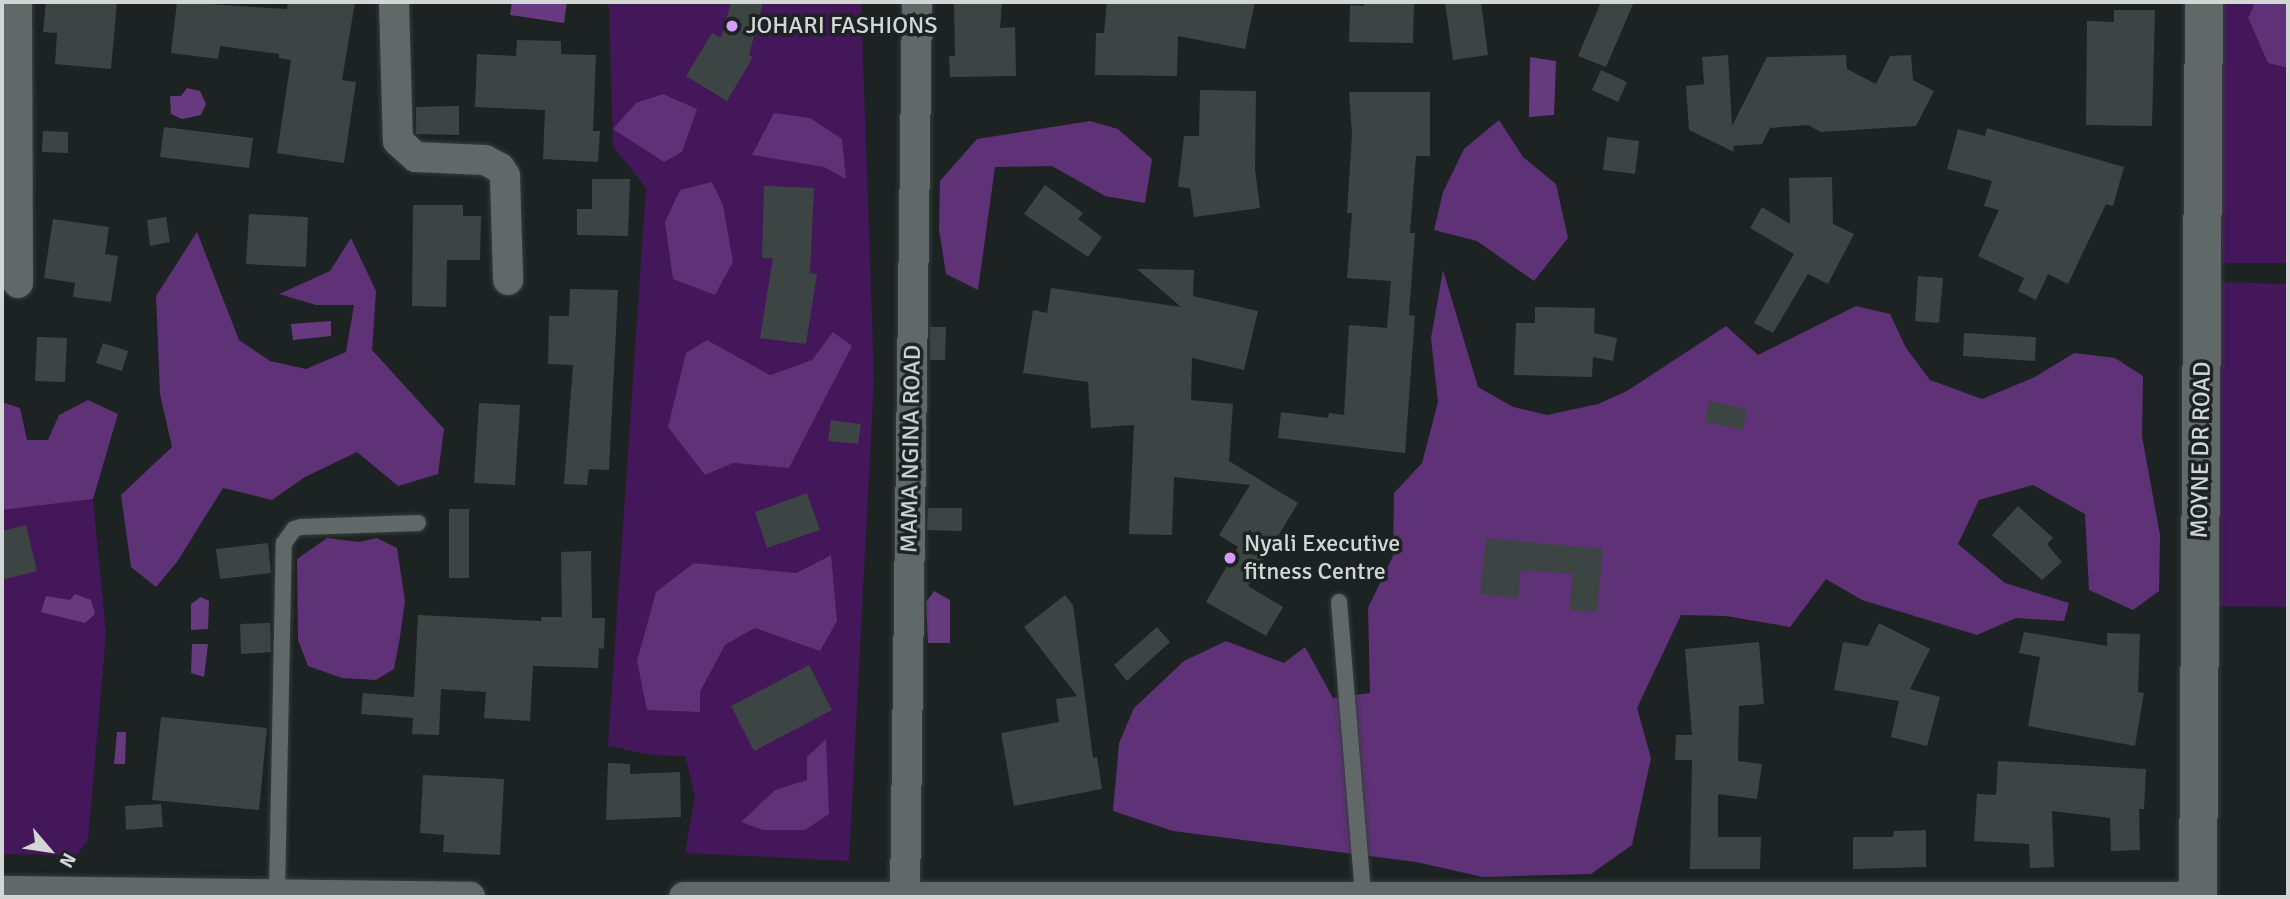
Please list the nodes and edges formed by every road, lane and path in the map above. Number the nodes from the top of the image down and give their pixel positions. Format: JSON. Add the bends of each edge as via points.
{"nodes":[{"id":1,"x":16,"y":2,"type":"edge"},
{"id":2,"x":394,"y":2,"type":"edge"},
{"id":3,"x":917,"y":2,"type":"edge"},
{"id":4,"x":2204,"y":2,"type":"edge"},
{"id":5,"x":508,"y":280,"type":"dead end"},
{"id":6,"x":18,"y":284,"type":"dead end"},
{"id":7,"x":418,"y":523,"type":"dead end"},
{"id":8,"x":1339,"y":602,"type":"dead end"},
{"id":9,"x":2,"y":891,"type":"edge"},
{"id":10,"x":277,"y":894,"type":"junction"},
{"id":11,"x":358,"y":896,"type":"edge"},
{"id":12,"x":905,"y":896,"type":"edge"},
{"id":13,"x":470,"y":897,"type":"edge"},
{"id":14,"x":684,"y":897,"type":"edge"},
{"id":15,"x":1363,"y":897,"type":"edge"},
{"id":16,"x":2198,"y":897,"type":"edge"}],
"edges":[{"from":1,"to":6,"type":"street"},
{"from":2,"to":5,"type":"street","via":[[398,141],[416,157],[485,160],[500,168],[505,176]]},
{"from":3,"to":12,"type":"street","name":"MAMA NGINA ROAD"},
{"from":4,"to":16,"type":"main road","name":"MOYNE DR ROAD"},
{"from":7,"to":10,"type":"lane","via":[[301,527],[284,543]]},
{"from":8,"to":15,"type":"lane"},
{"from":9,"to":10,"type":"street"},
{"from":10,"to":11,"type":"street"},
{"from":11,"to":13,"type":"street"},
{"from":12,"to":14,"type":"street"},
{"from":12,"to":15,"type":"street"},
{"from":15,"to":16,"type":"street"}]}
